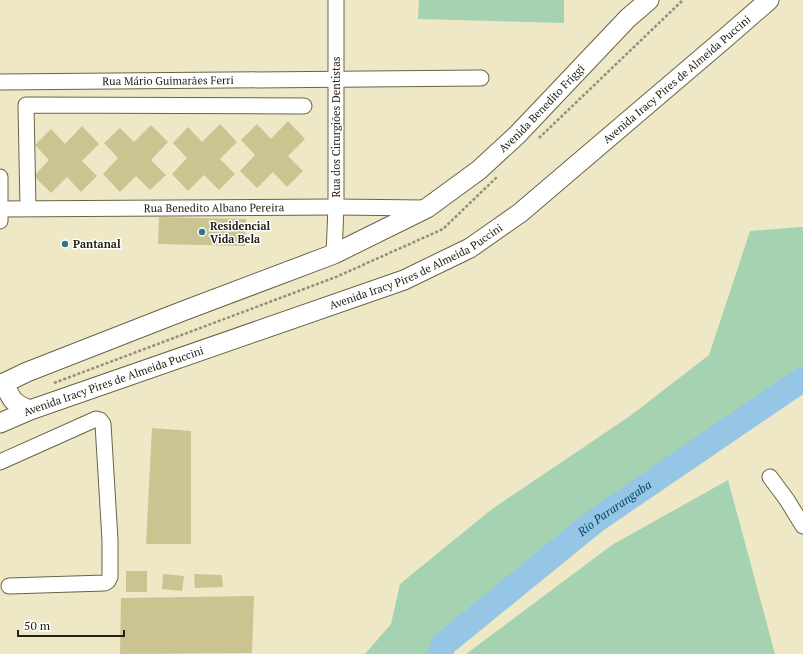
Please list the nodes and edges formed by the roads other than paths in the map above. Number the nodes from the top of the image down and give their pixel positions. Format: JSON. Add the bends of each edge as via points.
{"nodes":[{"id":1,"x":336,"y":0,"type":"edge"},
{"id":2,"x":648,"y":0,"type":"edge"},
{"id":3,"x":769,"y":0,"type":"edge"},
{"id":4,"x":481,"y":78,"type":"dead end"},
{"id":5,"x":336,"y":80,"type":"junction"},
{"id":6,"x":0,"y":82,"type":"edge"},
{"id":7,"x":304,"y":106,"type":"dead end"},
{"id":8,"x":0,"y":177,"type":"edge"},
{"id":9,"x":336,"y":207,"type":"junction"},
{"id":10,"x":28,"y":208,"type":"junction"},
{"id":11,"x":427,"y":208,"type":"junction"},
{"id":12,"x":0,"y":209,"type":"edge"},
{"id":13,"x":0,"y":221,"type":"edge"},
{"id":14,"x":334,"y":254,"type":"junction"},
{"id":15,"x":1,"y":380,"type":"edge"},
{"id":16,"x":30,"y":410,"type":"junction"},
{"id":17,"x":0,"y":422,"type":"edge"},
{"id":18,"x":0,"y":462,"type":"edge"},
{"id":19,"x":770,"y":478,"type":"dead end"},
{"id":20,"x":803,"y":526,"type":"edge"},
{"id":21,"x":9,"y":586,"type":"dead end"}],
"edges":[{"from":1,"to":5,"type":"street","name":"Rua dos Cirurgiões Dentistas"},
{"from":2,"to":11,"type":"main road","name":"Avenida Benedito Friggi","via":[[511,140],[479,170]]},
{"from":3,"to":16,"type":"main road","name":"Avenida Iracy Pires de Almeida Puccini","via":[[520,213],[470,248],[404,280]]},
{"from":4,"to":5,"type":"street","name":"Rua Mário Guimarães Ferri"},
{"from":5,"to":6,"type":"street","name":"Rua Mário Guimarães Ferri"},
{"from":5,"to":9,"type":"street","name":"Rua dos Cirurgiões Dentistas"},
{"from":7,"to":10,"type":"street","via":[[26,105]]},
{"from":8,"to":12,"type":"street"},
{"from":9,"to":10,"type":"street","name":"Rua Benedito Albano Pereira"},
{"from":9,"to":11,"type":"street","name":"Rua Benedito Albano Pereira"},
{"from":9,"to":14,"type":"street","name":"Rua dos Cirurgiões Dentistas"},
{"from":10,"to":12,"type":"street","name":"Rua Benedito Albano Pereira"},
{"from":11,"to":14,"type":"main road"},
{"from":12,"to":13,"type":"street"},
{"from":14,"to":15,"type":"main road"},
{"from":15,"to":16,"type":"main road","via":[[11,399],[18,406]]},
{"from":16,"to":17,"type":"main road","name":"Avenida Iracy Pires de Almeida Puccini"},
{"from":18,"to":21,"type":"street","via":[[96,419],[103,424],[110,540],[108,582]]},
{"from":19,"to":20,"type":"street"}]}
